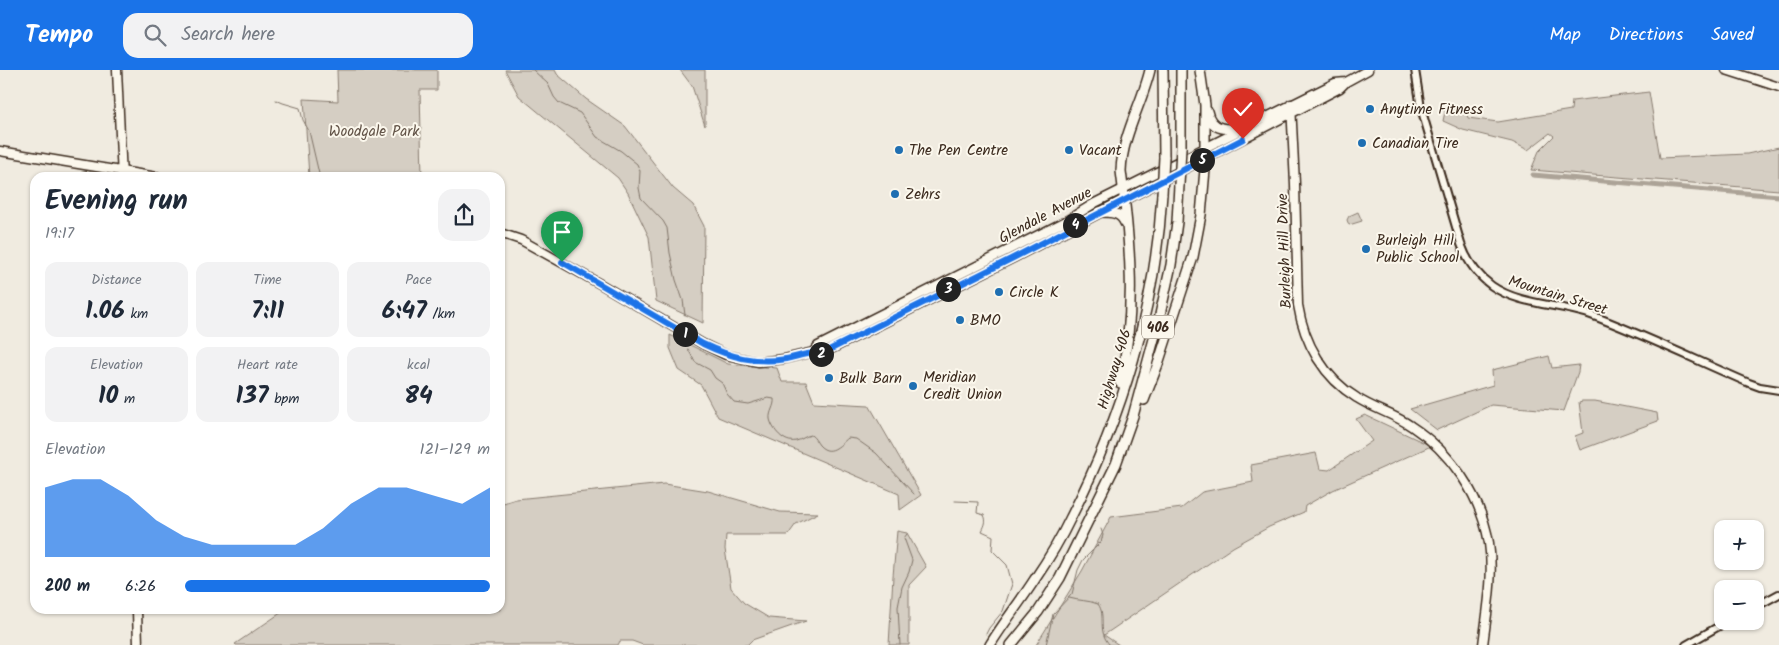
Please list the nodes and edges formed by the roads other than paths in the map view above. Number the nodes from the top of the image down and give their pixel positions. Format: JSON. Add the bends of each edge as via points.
{"nodes":[{"id":1,"x":117,"y":70,"type":"edge"},
{"id":2,"x":1150,"y":70,"type":"edge"},
{"id":3,"x":1163,"y":70,"type":"edge"},
{"id":4,"x":1181,"y":70,"type":"edge"},
{"id":5,"x":1200,"y":70,"type":"edge"},
{"id":6,"x":1367,"y":70,"type":"edge"},
{"id":7,"x":1415,"y":70,"type":"edge"},
{"id":8,"x":1726,"y":70,"type":"edge"},
{"id":9,"x":1346,"y":82,"type":"junction"},
{"id":10,"x":1779,"y":87,"type":"edge"},
{"id":11,"x":1203,"y":90,"type":"junction"},
{"id":12,"x":1291,"y":104,"type":"junction"},
{"id":13,"x":1291,"y":113,"type":"junction"},
{"id":14,"x":1246,"y":127,"type":"junction"},
{"id":15,"x":0,"y":151,"type":"edge"},
{"id":16,"x":1205,"y":153,"type":"junction"},
{"id":17,"x":111,"y":172,"type":"edge"},
{"id":18,"x":122,"y":172,"type":"edge"},
{"id":19,"x":1123,"y":195,"type":"junction"},
{"id":20,"x":1100,"y":212,"type":"junction"},
{"id":21,"x":1127,"y":228,"type":"junction"},
{"id":22,"x":505,"y":235,"type":"edge"},
{"id":23,"x":966,"y":271,"type":"junction"},
{"id":24,"x":968,"y":279,"type":"junction"},
{"id":25,"x":814,"y":352,"type":"junction"},
{"id":26,"x":1779,"y":390,"type":"edge"},
{"id":27,"x":1103,"y":448,"type":"junction"},
{"id":28,"x":1116,"y":464,"type":"junction"},
{"id":29,"x":1779,"y":594,"type":"edge"},
{"id":30,"x":1764,"y":602,"type":"edge"},
{"id":31,"x":137,"y":614,"type":"edge"},
{"id":32,"x":1006,"y":621,"type":"junction"},
{"id":33,"x":1714,"y":629,"type":"edge"},
{"id":34,"x":138,"y":645,"type":"edge"},
{"id":35,"x":984,"y":645,"type":"edge"},
{"id":36,"x":990,"y":645,"type":"edge"},
{"id":37,"x":1012,"y":645,"type":"edge"},
{"id":38,"x":1483,"y":645,"type":"edge"},
{"id":39,"x":1686,"y":645,"type":"edge"}],
"edges":[{"from":1,"to":18,"type":"main road"},
{"from":2,"to":19,"type":"highway","via":[[1121,158]]},
{"from":3,"to":27,"type":"highway","name":"Highway 406","number":"406","bridge":true,"via":[[1164,157],[1160,232],[1150,296],[1127,382]]},
{"from":4,"to":28,"type":"highway","name":"Highway 406","number":"406","bridge":true,"via":[[1181,148],[1171,265],[1134,416]]},
{"from":5,"to":11,"type":"highway"},
{"from":6,"to":9,"type":"main road","name":"Glendale Avenue"},
{"from":7,"to":26,"type":"street","name":"Mountain Street","via":[[1421,108],[1461,244],[1467,260],[1479,275],[1493,287],[1518,298],[1589,314],[1754,385]]},
{"from":8,"to":10,"type":"main road"},
{"from":9,"to":12,"type":"main road","name":"Glendale Avenue","via":[[1335,83]]},
{"from":9,"to":13,"type":"main road","name":"Glendale Avenue"},
{"from":11,"to":14,"type":"highway","via":[[1208,115],[1214,125],[1224,130]]},
{"from":11,"to":16,"type":"highway"},
{"from":12,"to":13,"type":"main road","name":"Burleigh Hill Drive"},
{"from":12,"to":14,"type":"main road","name":"Glendale Avenue"},
{"from":13,"to":16,"type":"main road","name":"Glendale Avenue"},
{"from":13,"to":38,"type":"main road","name":"Burleigh Hill Drive","via":[[1298,305],[1306,337],[1325,371],[1336,382],[1358,399],[1411,425],[1455,466],[1466,482],[1489,543],[1491,581]]},
{"from":14,"to":16,"type":"main road","name":"Glendale Avenue"},
{"from":15,"to":17,"type":"main road"},
{"from":16,"to":19,"type":"main road","name":"Glendale Avenue"},
{"from":16,"to":28,"type":"highway","via":[[1201,215],[1193,257],[1158,364]]},
{"from":19,"to":20,"type":"main road","name":"Glendale Avenue"},
{"from":19,"to":21,"type":"highway"},
{"from":19,"to":23,"type":"main road","name":"Glendale Avenue","via":[[1096,203]]},
{"from":20,"to":21,"type":"highway","via":[[1116,213],[1124,219]]},
{"from":20,"to":24,"type":"main road","name":"Glendale Avenue"},
{"from":21,"to":27,"type":"highway","via":[[1131,263],[1130,333]]},
{"from":22,"to":25,"type":"main road","name":"Glendale Avenue","via":[[521,240],[726,355],[758,362]]},
{"from":23,"to":24,"type":"main road"},
{"from":23,"to":25,"type":"main road","name":"Glendale Avenue","via":[[818,346]]},
{"from":24,"to":25,"type":"main road","name":"Glendale Avenue","via":[[821,354]]},
{"from":27,"to":32,"type":"highway","name":"Highway 406","number":"406","via":[[1071,517],[1036,579]]},
{"from":28,"to":37,"type":"highway","name":"Highway 406","number":"406","via":[[1060,578]]},
{"from":29,"to":30,"type":"street"},
{"from":31,"to":34,"type":"main road"},
{"from":32,"to":35,"type":"highway"},
{"from":32,"to":36,"type":"highway","name":"Highway 406","number":"406"},
{"from":33,"to":39,"type":"street"}]}
